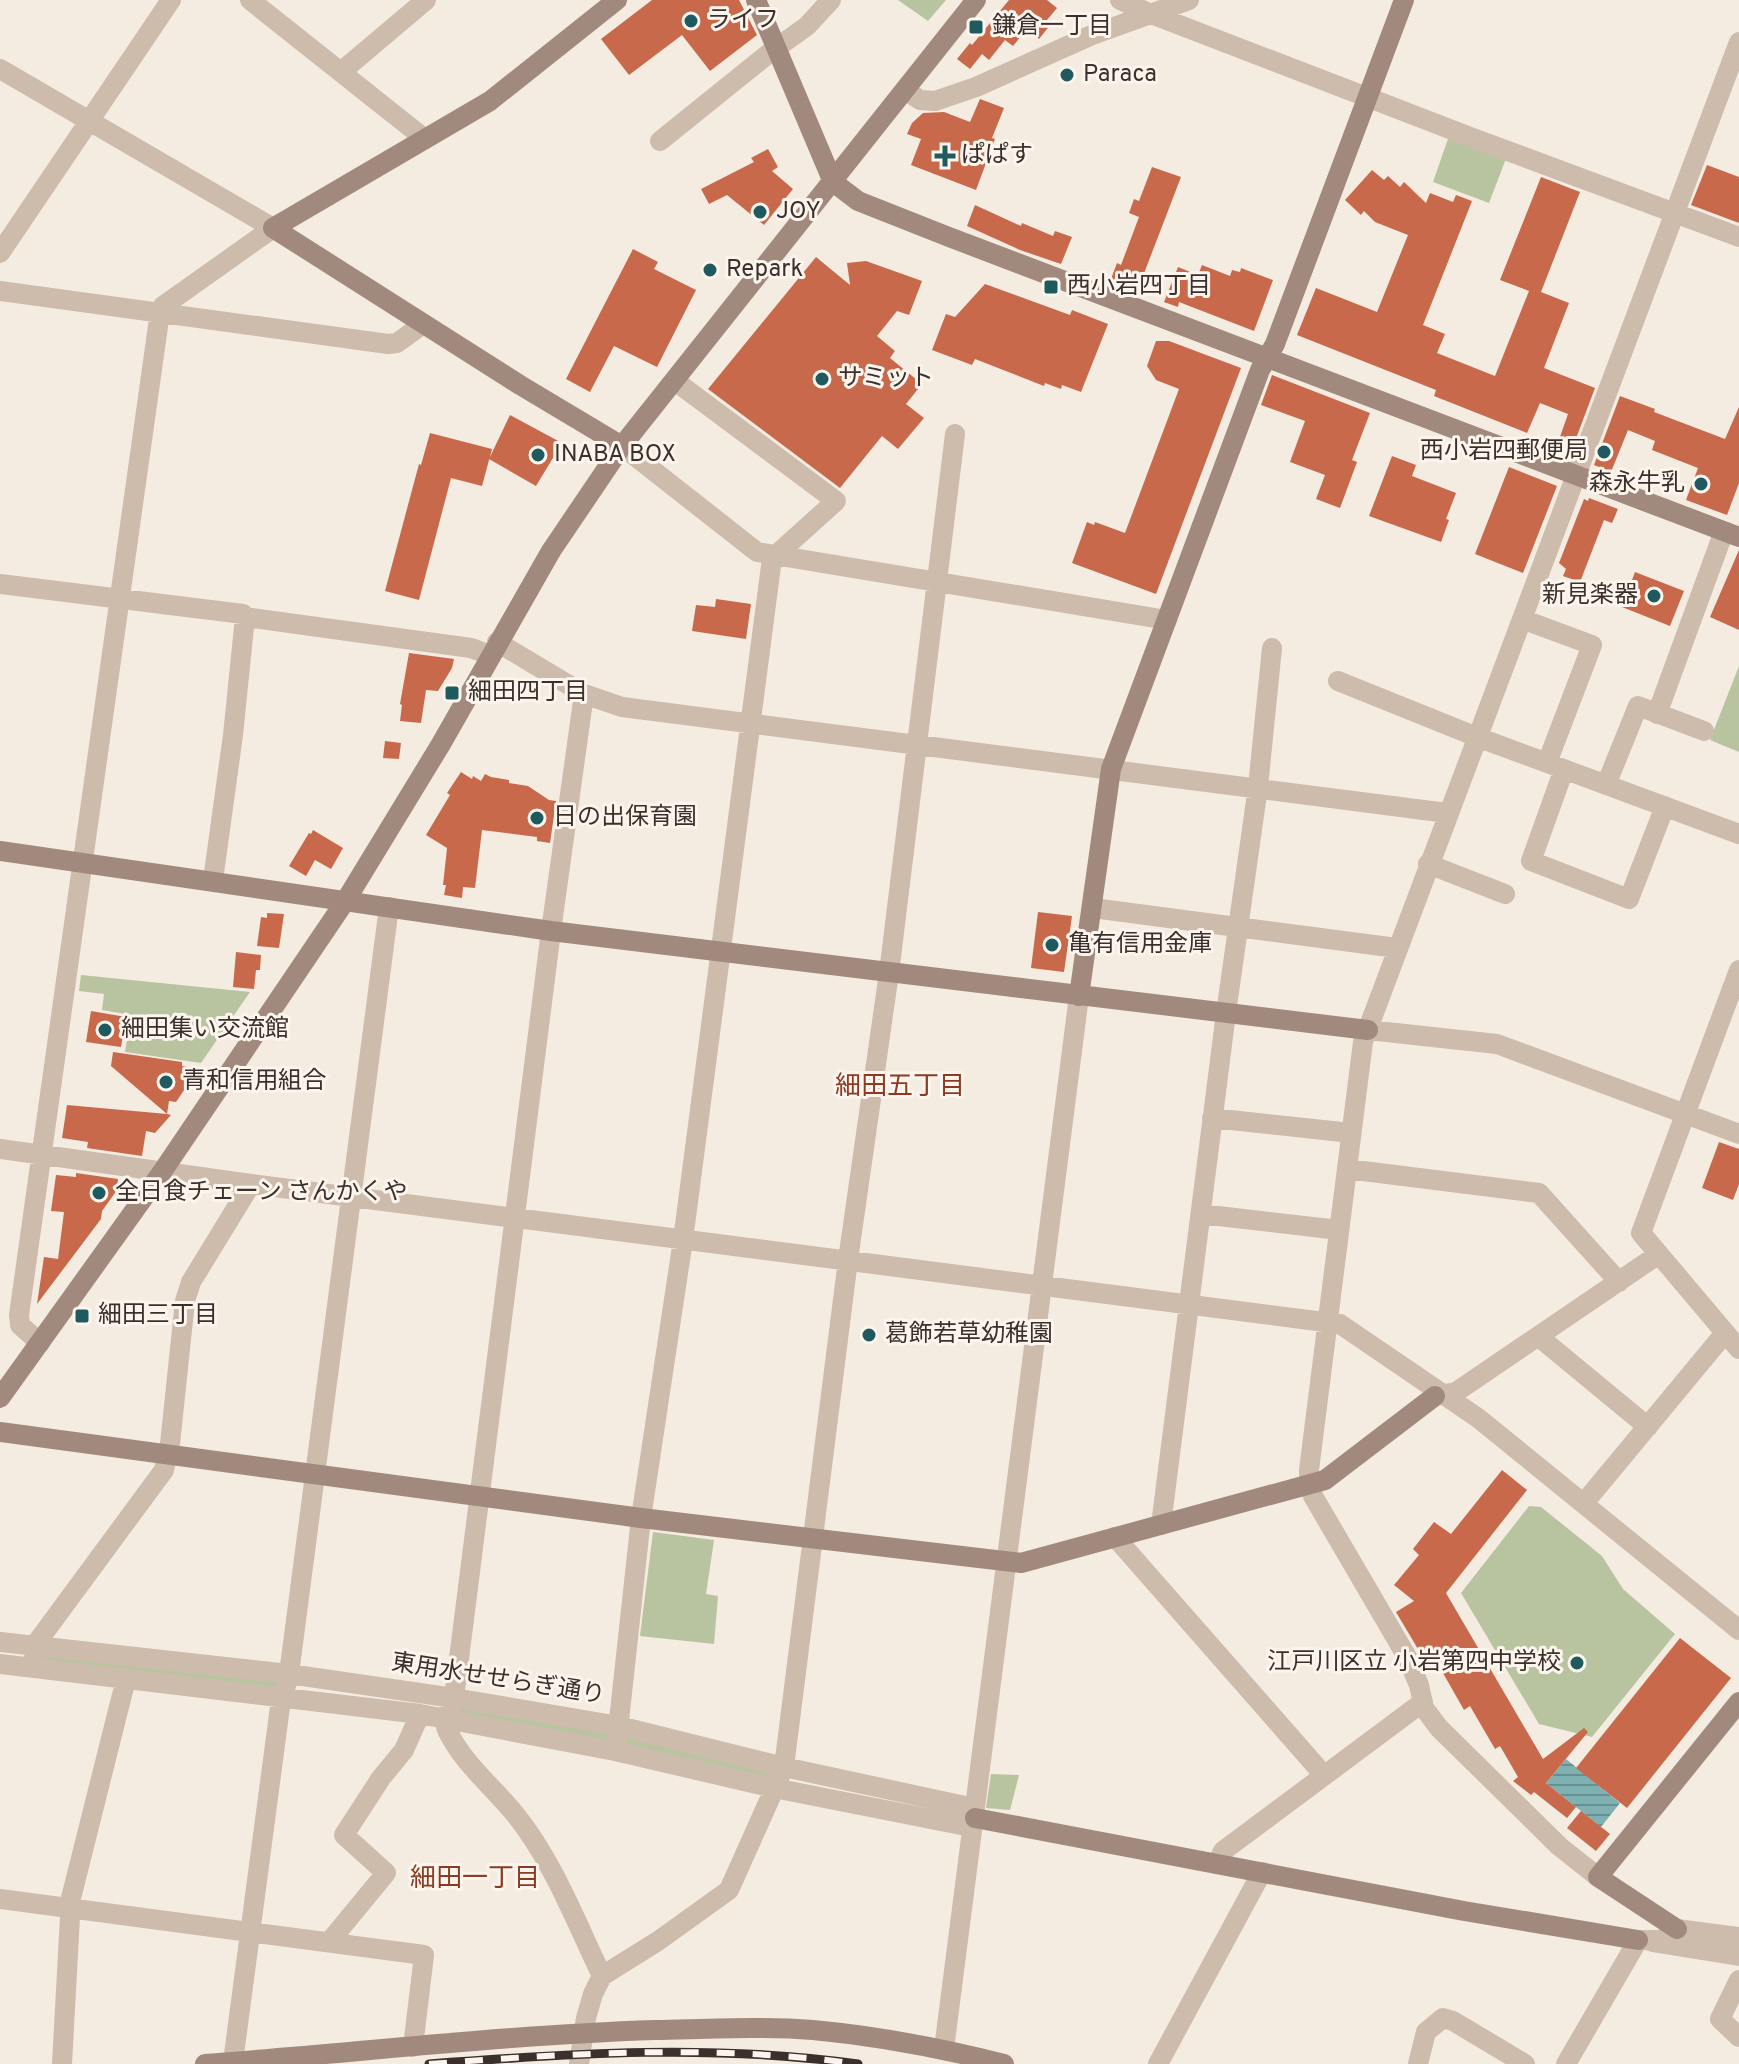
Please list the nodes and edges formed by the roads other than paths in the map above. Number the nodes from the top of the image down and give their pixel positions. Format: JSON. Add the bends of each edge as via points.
{"nodes":[{"id":1,"x":171,"y":0,"type":"edge"},
{"id":2,"x":250,"y":0,"type":"edge"},
{"id":3,"x":426,"y":0,"type":"edge"},
{"id":4,"x":617,"y":0,"type":"edge"},
{"id":5,"x":756,"y":0,"type":"edge"},
{"id":6,"x":831,"y":0,"type":"edge"},
{"id":7,"x":976,"y":0,"type":"edge"},
{"id":8,"x":1120,"y":0,"type":"edge"},
{"id":9,"x":1189,"y":0,"type":"edge"},
{"id":10,"x":1404,"y":0,"type":"edge"},
{"id":11,"x":1151,"y":14,"type":"junction"},
{"id":12,"x":1739,"y":42,"type":"edge"},
{"id":13,"x":776,"y":48,"type":"junction"},
{"id":14,"x":0,"y":69,"type":"edge"},
{"id":15,"x":342,"y":71,"type":"junction"},
{"id":16,"x":905,"y":90,"type":"junction"},
{"id":17,"x":1369,"y":97,"type":"junction"},
{"id":18,"x":90,"y":121,"type":"junction"},
{"id":19,"x":425,"y":139,"type":"junction"},
{"id":20,"x":660,"y":141,"type":"dead end"},
{"id":21,"x":833,"y":182,"type":"junction"},
{"id":22,"x":1675,"y":213,"type":"junction"},
{"id":23,"x":273,"y":228,"type":"junction"},
{"id":24,"x":1739,"y":237,"type":"edge"},
{"id":25,"x":0,"y":253,"type":"edge"},
{"id":26,"x":0,"y":291,"type":"edge"},
{"id":27,"x":160,"y":312,"type":"junction"},
{"id":28,"x":423,"y":324,"type":"junction"},
{"id":29,"x":1268,"y":357,"type":"junction"},
{"id":30,"x":675,"y":381,"type":"junction"},
{"id":31,"x":955,"y":434,"type":"dead end"},
{"id":32,"x":622,"y":446,"type":"junction"},
{"id":33,"x":1577,"y":474,"type":"junction"},
{"id":34,"x":1733,"y":534,"type":"edge"},
{"id":35,"x":775,"y":556,"type":"junction"},
{"id":36,"x":938,"y":582,"type":"junction"},
{"id":37,"x":0,"y":584,"type":"edge"},
{"id":38,"x":119,"y":599,"type":"junction"},
{"id":39,"x":245,"y":617,"type":"junction"},
{"id":40,"x":1522,"y":619,"type":"junction"},
{"id":41,"x":1167,"y":620,"type":"junction"},
{"id":42,"x":1272,"y":648,"type":"dead end"},
{"id":43,"x":494,"y":649,"type":"junction"},
{"id":44,"x":1338,"y":681,"type":"dead end"},
{"id":45,"x":584,"y":694,"type":"junction"},
{"id":46,"x":1657,"y":714,"type":"junction"},
{"id":47,"x":749,"y":724,"type":"junction"},
{"id":48,"x":1704,"y":731,"type":"dead end"},
{"id":49,"x":1477,"y":737,"type":"junction"},
{"id":50,"x":917,"y":743,"type":"junction"},
{"id":51,"x":1556,"y":766,"type":"junction"},
{"id":52,"x":1111,"y":769,"type":"junction"},
{"id":53,"x":1606,"y":785,"type":"junction"},
{"id":54,"x":1258,"y":787,"type":"junction"},
{"id":55,"x":1665,"y":806,"type":"junction"},
{"id":56,"x":1447,"y":813,"type":"junction"},
{"id":57,"x":1739,"y":834,"type":"edge"},
{"id":58,"x":0,"y":851,"type":"edge"},
{"id":59,"x":83,"y":861,"type":"junction"},
{"id":60,"x":1428,"y":864,"type":"junction"},
{"id":61,"x":213,"y":880,"type":"junction"},
{"id":62,"x":1505,"y":894,"type":"dead end"},
{"id":63,"x":346,"y":900,"type":"junction"},
{"id":64,"x":389,"y":907,"type":"junction"},
{"id":65,"x":1093,"y":908,"type":"junction"},
{"id":66,"x":1237,"y":927,"type":"junction"},
{"id":67,"x":551,"y":931,"type":"junction"},
{"id":68,"x":1397,"y":948,"type":"junction"},
{"id":69,"x":719,"y":950,"type":"junction"},
{"id":70,"x":1739,"y":970,"type":"edge"},
{"id":71,"x":889,"y":973,"type":"junction"},
{"id":72,"x":1079,"y":996,"type":"junction"},
{"id":73,"x":1226,"y":1013,"type":"junction"},
{"id":74,"x":1368,"y":1030,"type":"junction"},
{"id":75,"x":1685,"y":1114,"type":"junction"},
{"id":76,"x":1212,"y":1118,"type":"junction"},
{"id":77,"x":1351,"y":1133,"type":"junction"},
{"id":78,"x":1739,"y":1134,"type":"edge"},
{"id":79,"x":0,"y":1149,"type":"edge"},
{"id":80,"x":42,"y":1155,"type":"junction"},
{"id":81,"x":1347,"y":1169,"type":"junction"},
{"id":82,"x":162,"y":1172,"type":"junction"},
{"id":83,"x":251,"y":1184,"type":"junction"},
{"id":84,"x":351,"y":1196,"type":"junction"},
{"id":85,"x":1201,"y":1214,"type":"junction"},
{"id":86,"x":516,"y":1217,"type":"junction"},
{"id":87,"x":1339,"y":1230,"type":"junction"},
{"id":88,"x":683,"y":1240,"type":"junction"},
{"id":89,"x":1659,"y":1254,"type":"junction"},
{"id":90,"x":848,"y":1260,"type":"junction"},
{"id":91,"x":1619,"y":1282,"type":"junction"},
{"id":92,"x":1041,"y":1286,"type":"junction"},
{"id":93,"x":1190,"y":1304,"type":"junction"},
{"id":94,"x":1328,"y":1322,"type":"junction"},
{"id":95,"x":1539,"y":1337,"type":"junction"},
{"id":96,"x":1732,"y":1341,"type":"edge"},
{"id":97,"x":40,"y":1343,"type":"junction"},
{"id":98,"x":1440,"y":1395,"type":"junction"},
{"id":99,"x":0,"y":1398,"type":"edge"},
{"id":100,"x":1648,"y":1427,"type":"junction"},
{"id":101,"x":0,"y":1432,"type":"edge"},
{"id":102,"x":168,"y":1454,"type":"junction"},
{"id":103,"x":313,"y":1474,"type":"junction"},
{"id":104,"x":1309,"y":1484,"type":"junction"},
{"id":105,"x":479,"y":1496,"type":"junction"},
{"id":106,"x":1584,"y":1503,"type":"junction"},
{"id":107,"x":641,"y":1518,"type":"junction"},
{"id":108,"x":1161,"y":1525,"type":"junction"},
{"id":109,"x":1115,"y":1537,"type":"junction"},
{"id":110,"x":813,"y":1539,"type":"junction"},
{"id":111,"x":1007,"y":1563,"type":"junction"},
{"id":112,"x":1739,"y":1630,"type":"edge"},
{"id":113,"x":0,"y":1642,"type":"edge"},
{"id":114,"x":35,"y":1645,"type":"junction"},
{"id":115,"x":0,"y":1664,"type":"edge"},
{"id":116,"x":33,"y":1667,"type":"junction"},
{"id":117,"x":289,"y":1674,"type":"junction"},
{"id":118,"x":126,"y":1679,"type":"junction"},
{"id":119,"x":282,"y":1697,"type":"junction"},
{"id":120,"x":454,"y":1698,"type":"junction"},
{"id":121,"x":1423,"y":1702,"type":"junction"},
{"id":122,"x":1739,"y":1702,"type":"edge"},
{"id":123,"x":420,"y":1714,"type":"junction"},
{"id":124,"x":445,"y":1720,"type":"junction"},
{"id":125,"x":619,"y":1726,"type":"junction"},
{"id":126,"x":615,"y":1751,"type":"junction"},
{"id":127,"x":784,"y":1767,"type":"junction"},
{"id":128,"x":1323,"y":1774,"type":"junction"},
{"id":129,"x":774,"y":1788,"type":"junction"},
{"id":130,"x":975,"y":1818,"type":"junction"},
{"id":131,"x":1217,"y":1864,"type":"junction"},
{"id":132,"x":1262,"y":1872,"type":"junction"},
{"id":133,"x":1598,"y":1877,"type":"junction"},
{"id":134,"x":0,"y":1899,"type":"edge"},
{"id":135,"x":70,"y":1909,"type":"junction"},
{"id":136,"x":1677,"y":1929,"type":"junction"},
{"id":137,"x":250,"y":1933,"type":"junction"},
{"id":138,"x":1739,"y":1937,"type":"edge"},
{"id":139,"x":1638,"y":1940,"type":"junction"},
{"id":140,"x":330,"y":1941,"type":"junction"},
{"id":141,"x":1716,"y":1952,"type":"junction"},
{"id":142,"x":1739,"y":1956,"type":"edge"},
{"id":143,"x":602,"y":1976,"type":"junction"},
{"id":144,"x":1739,"y":1980,"type":"edge"},
{"id":145,"x":584,"y":2033,"type":"junction"},
{"id":146,"x":1739,"y":2037,"type":"edge"},
{"id":147,"x":413,"y":2047,"type":"junction"},
{"id":148,"x":944,"y":2049,"type":"junction"},
{"id":149,"x":233,"y":2062,"type":"junction"},
{"id":150,"x":62,"y":2064,"type":"edge"},
{"id":151,"x":205,"y":2064,"type":"edge"},
{"id":152,"x":579,"y":2064,"type":"edge"},
{"id":153,"x":1004,"y":2064,"type":"edge"},
{"id":154,"x":1158,"y":2064,"type":"edge"},
{"id":155,"x":1418,"y":2064,"type":"edge"},
{"id":156,"x":1525,"y":2064,"type":"edge"},
{"id":157,"x":1566,"y":2064,"type":"edge"}],
"edges":[{"from":1,"to":18,"type":"street"},
{"from":2,"to":15,"type":"street"},
{"from":3,"to":15,"type":"street"},
{"from":4,"to":19,"type":"street","via":[[490,101]]},
{"from":5,"to":13,"type":"street"},
{"from":6,"to":13,"type":"street"},
{"from":7,"to":16,"type":"street"},
{"from":8,"to":11,"type":"street"},
{"from":9,"to":11,"type":"street"},
{"from":10,"to":17,"type":"street"},
{"from":11,"to":16,"type":"street","via":[[935,101],[920,100]]},
{"from":11,"to":17,"type":"street"},
{"from":12,"to":22,"type":"street"},
{"from":13,"to":20,"type":"street"},
{"from":13,"to":21,"type":"street"},
{"from":14,"to":18,"type":"street"},
{"from":15,"to":19,"type":"street"},
{"from":16,"to":21,"type":"street"},
{"from":17,"to":22,"type":"street"},
{"from":17,"to":29,"type":"street"},
{"from":18,"to":23,"type":"street"},
{"from":18,"to":25,"type":"street"},
{"from":19,"to":23,"type":"street"},
{"from":21,"to":29,"type":"street","via":[[858,201]]},
{"from":21,"to":30,"type":"street"},
{"from":22,"to":24,"type":"street"},
{"from":22,"to":33,"type":"street"},
{"from":23,"to":27,"type":"street"},
{"from":23,"to":28,"type":"street"},
{"from":26,"to":27,"type":"street"},
{"from":27,"to":28,"type":"street","via":[[388,344]]},
{"from":27,"to":38,"type":"street"},
{"from":28,"to":32,"type":"street"},
{"from":29,"to":33,"type":"street"},
{"from":29,"to":41,"type":"street"},
{"from":30,"to":32,"type":"street"},
{"from":30,"to":35,"type":"street","via":[[836,501]]},
{"from":31,"to":36,"type":"street"},
{"from":32,"to":35,"type":"street","via":[[757,552]]},
{"from":32,"to":43,"type":"street","via":[[551,551]]},
{"from":33,"to":34,"type":"street"},
{"from":33,"to":40,"type":"street"},
{"from":34,"to":46,"type":"street","via":[[1720,542]]},
{"from":35,"to":36,"type":"street"},
{"from":35,"to":47,"type":"street"},
{"from":36,"to":41,"type":"street"},
{"from":36,"to":50,"type":"street"},
{"from":37,"to":38,"type":"street"},
{"from":38,"to":39,"type":"street"},
{"from":38,"to":59,"type":"street"},
{"from":39,"to":43,"type":"street"},
{"from":39,"to":61,"type":"street"},
{"from":40,"to":49,"type":"street"},
{"from":40,"to":51,"type":"street","via":[[1592,645]]},
{"from":41,"to":52,"type":"street"},
{"from":42,"to":54,"type":"street"},
{"from":43,"to":45,"type":"street"},
{"from":43,"to":63,"type":"street"},
{"from":44,"to":49,"type":"street"},
{"from":45,"to":47,"type":"street","via":[[622,707]]},
{"from":45,"to":67,"type":"street"},
{"from":46,"to":48,"type":"street"},
{"from":46,"to":53,"type":"street","via":[[1638,706]]},
{"from":47,"to":50,"type":"street"},
{"from":47,"to":69,"type":"street"},
{"from":49,"to":51,"type":"street"},
{"from":49,"to":56,"type":"street"},
{"from":50,"to":52,"type":"street"},
{"from":50,"to":71,"type":"street"},
{"from":51,"to":53,"type":"street"},
{"from":51,"to":55,"type":"street","via":[[1531,861],[1629,899]]},
{"from":52,"to":54,"type":"street"},
{"from":52,"to":65,"type":"street"},
{"from":53,"to":55,"type":"street"},
{"from":54,"to":56,"type":"street"},
{"from":54,"to":66,"type":"street"},
{"from":55,"to":57,"type":"street"},
{"from":56,"to":60,"type":"street"},
{"from":58,"to":59,"type":"street"},
{"from":59,"to":61,"type":"street"},
{"from":59,"to":80,"type":"street"},
{"from":60,"to":62,"type":"street"},
{"from":60,"to":68,"type":"street"},
{"from":61,"to":63,"type":"street"},
{"from":63,"to":64,"type":"street"},
{"from":63,"to":82,"type":"street"},
{"from":64,"to":67,"type":"street"},
{"from":64,"to":84,"type":"street"},
{"from":65,"to":66,"type":"street"},
{"from":65,"to":72,"type":"street"},
{"from":66,"to":68,"type":"street"},
{"from":66,"to":73,"type":"street"},
{"from":67,"to":69,"type":"street"},
{"from":67,"to":86,"type":"street"},
{"from":68,"to":74,"type":"street"},
{"from":69,"to":71,"type":"street"},
{"from":69,"to":88,"type":"street"},
{"from":70,"to":75,"type":"street"},
{"from":71,"to":72,"type":"street"},
{"from":71,"to":90,"type":"street"},
{"from":72,"to":73,"type":"street"},
{"from":72,"to":92,"type":"street"},
{"from":73,"to":74,"type":"street"},
{"from":73,"to":76,"type":"street"},
{"from":74,"to":75,"type":"street","via":[[1497,1044]]},
{"from":74,"to":77,"type":"street"},
{"from":75,"to":78,"type":"street"},
{"from":75,"to":89,"type":"street","via":[[1641,1233]]},
{"from":76,"to":77,"type":"street"},
{"from":76,"to":85,"type":"street"},
{"from":77,"to":81,"type":"street"},
{"from":79,"to":80,"type":"street"},
{"from":80,"to":82,"type":"street"},
{"from":80,"to":97,"type":"street","via":[[19,1315],[20,1325]]},
{"from":81,"to":87,"type":"street"},
{"from":81,"to":91,"type":"street","via":[[1539,1193]]},
{"from":82,"to":83,"type":"street"},
{"from":82,"to":97,"type":"street"},
{"from":83,"to":84,"type":"street"},
{"from":83,"to":102,"type":"street","via":[[191,1282],[185,1301]]},
{"from":84,"to":86,"type":"street"},
{"from":84,"to":103,"type":"street"},
{"from":85,"to":87,"type":"street"},
{"from":85,"to":93,"type":"street"},
{"from":86,"to":88,"type":"street"},
{"from":86,"to":105,"type":"street"},
{"from":87,"to":94,"type":"street"},
{"from":88,"to":90,"type":"street"},
{"from":88,"to":107,"type":"street"},
{"from":89,"to":91,"type":"street"},
{"from":89,"to":96,"type":"street"},
{"from":90,"to":92,"type":"street"},
{"from":90,"to":110,"type":"street"},
{"from":91,"to":95,"type":"street"},
{"from":92,"to":93,"type":"street"},
{"from":92,"to":111,"type":"street"},
{"from":93,"to":94,"type":"street"},
{"from":93,"to":108,"type":"street"},
{"from":94,"to":98,"type":"street","via":[[1340,1324]]},
{"from":94,"to":104,"type":"street"},
{"from":95,"to":98,"type":"street","via":[[1456,1392]]},
{"from":95,"to":100,"type":"street"},
{"from":96,"to":100,"type":"street"},
{"from":97,"to":99,"type":"street"},
{"from":98,"to":104,"type":"street","via":[[1325,1480]]},
{"from":98,"to":106,"type":"street"},
{"from":100,"to":106,"type":"street"},
{"from":101,"to":102,"type":"street"},
{"from":102,"to":103,"type":"street"},
{"from":102,"to":114,"type":"street","via":[[164,1470]]},
{"from":103,"to":105,"type":"street"},
{"from":103,"to":117,"type":"street"},
{"from":104,"to":108,"type":"street"},
{"from":104,"to":121,"type":"street","via":[[1407,1657]]},
{"from":105,"to":107,"type":"street"},
{"from":105,"to":120,"type":"street"},
{"from":106,"to":112,"type":"street"},
{"from":107,"to":110,"type":"street"},
{"from":107,"to":125,"type":"street"},
{"from":108,"to":109,"type":"street"},
{"from":109,"to":111,"type":"street"},
{"from":109,"to":128,"type":"street"},
{"from":110,"to":111,"type":"street"},
{"from":110,"to":127,"type":"street"},
{"from":111,"to":130,"type":"street"},
{"from":113,"to":114,"type":"street","name":"東用水せせらぎ通り"},
{"from":114,"to":116,"type":"street"},
{"from":114,"to":117,"type":"street","name":"東用水せせらぎ通り"},
{"from":115,"to":116,"type":"street"},
{"from":116,"to":118,"type":"street"},
{"from":117,"to":119,"type":"street"},
{"from":117,"to":120,"type":"street","name":"東用水せせらぎ通り"},
{"from":118,"to":119,"type":"street"},
{"from":118,"to":135,"type":"street"},
{"from":119,"to":123,"type":"street"},
{"from":119,"to":137,"type":"street"},
{"from":120,"to":124,"type":"street"},
{"from":120,"to":125,"type":"street","name":"東用水せせらぎ通り"},
{"from":121,"to":128,"type":"street"},
{"from":121,"to":133,"type":"street","via":[[1439,1728],[1559,1846]]},
{"from":122,"to":133,"type":"street"},
{"from":123,"to":124,"type":"street"},
{"from":123,"to":140,"type":"street","via":[[404,1750],[344,1835],[386,1873]]},
{"from":124,"to":126,"type":"street"},
{"from":124,"to":143,"type":"street","via":[[470,1765],[515,1814],[550,1867]]},
{"from":125,"to":126,"type":"street"},
{"from":125,"to":127,"type":"street","name":"東用水せせらぎ通り"},
{"from":126,"to":129,"type":"street"},
{"from":127,"to":129,"type":"street"},
{"from":127,"to":130,"type":"street","name":"東用水せせらぎ通り","via":[[965,1806]]},
{"from":128,"to":131,"type":"street","via":[[1223,1851]]},
{"from":129,"to":130,"type":"street","via":[[961,1825]]},
{"from":129,"to":143,"type":"street","via":[[729,1890]]},
{"from":130,"to":131,"type":"street"},
{"from":130,"to":148,"type":"street"},
{"from":131,"to":132,"type":"street"},
{"from":132,"to":139,"type":"street"},
{"from":132,"to":154,"type":"street"},
{"from":133,"to":136,"type":"street"},
{"from":134,"to":135,"type":"street"},
{"from":135,"to":137,"type":"street"},
{"from":135,"to":150,"type":"street"},
{"from":136,"to":138,"type":"street"},
{"from":136,"to":139,"type":"street","via":[[1661,1940]]},
{"from":136,"to":141,"type":"street"},
{"from":137,"to":140,"type":"street"},
{"from":137,"to":149,"type":"street"},
{"from":139,"to":141,"type":"street"},
{"from":139,"to":157,"type":"street"},
{"from":140,"to":147,"type":"street","via":[[424,1955]]},
{"from":141,"to":142,"type":"street"},
{"from":143,"to":145,"type":"street"},
{"from":144,"to":146,"type":"street","via":[[1720,2019]]},
{"from":145,"to":147,"type":"street"},
{"from":145,"to":148,"type":"street","via":[[812,2030]]},
{"from":145,"to":152,"type":"street"},
{"from":147,"to":149,"type":"street"},
{"from":148,"to":153,"type":"street"},
{"from":149,"to":151,"type":"street"},
{"from":155,"to":156,"type":"street","via":[[1426,2032],[1443,2018]]}]}
